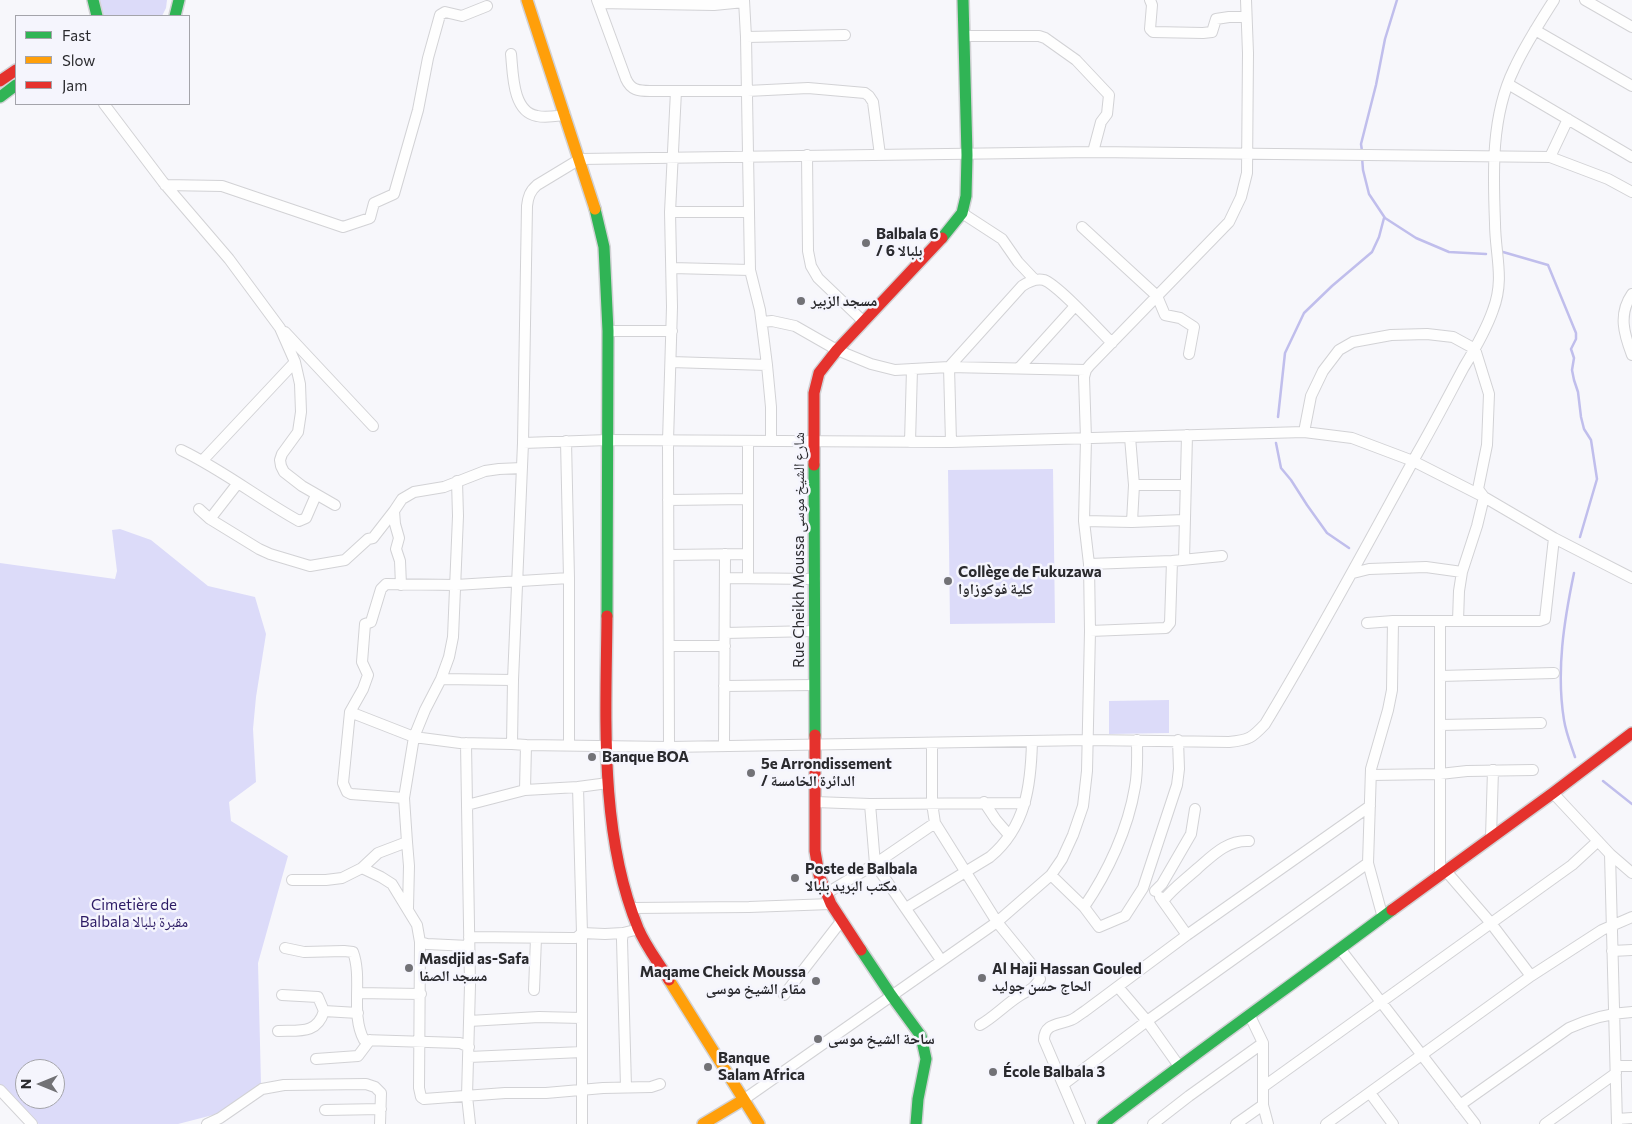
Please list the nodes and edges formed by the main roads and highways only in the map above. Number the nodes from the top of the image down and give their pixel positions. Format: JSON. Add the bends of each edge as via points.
{"nodes":[{"id":1,"x":179,"y":0,"type":"edge"},
{"id":2,"x":527,"y":0,"type":"edge"},
{"id":3,"x":964,"y":0,"type":"edge"},
{"id":4,"x":95,"y":7,"type":"edge"},
{"id":5,"x":84,"y":15,"type":"edge"},
{"id":6,"x":175,"y":15,"type":"edge"},
{"id":7,"x":15,"y":71,"type":"edge"},
{"id":8,"x":0,"y":81,"type":"edge"},
{"id":9,"x":15,"y":87,"type":"edge"},
{"id":10,"x":0,"y":97,"type":"edge"},
{"id":11,"x":1632,"y":733,"type":"edge"},
{"id":12,"x":743,"y":1100,"type":"junction"},
{"id":13,"x":703,"y":1124,"type":"edge"},
{"id":14,"x":759,"y":1124,"type":"edge"},
{"id":15,"x":916,"y":1124,"type":"edge"},
{"id":16,"x":1103,"y":1124,"type":"edge"}],
"edges":[{"from":1,"to":6,"type":"main road"},
{"from":2,"to":12,"type":"main road","via":[[580,160],[604,247],[608,330],[606,745],[613,827],[639,929]]},
{"from":3,"to":15,"type":"main road","name":"Rue Cheikh Moussa شارع الشيخ موسى","via":[[967,155],[966,196],[962,213],[819,373],[813,406],[816,857],[819,875],[831,904],[921,1036],[926,1070],[918,1099]]},
{"from":4,"to":5,"type":"main road"},
{"from":7,"to":8,"type":"main road"},
{"from":9,"to":10,"type":"main road"},
{"from":11,"to":16,"type":"main road"},
{"from":12,"to":13,"type":"main road"},
{"from":12,"to":14,"type":"main road"}]}
